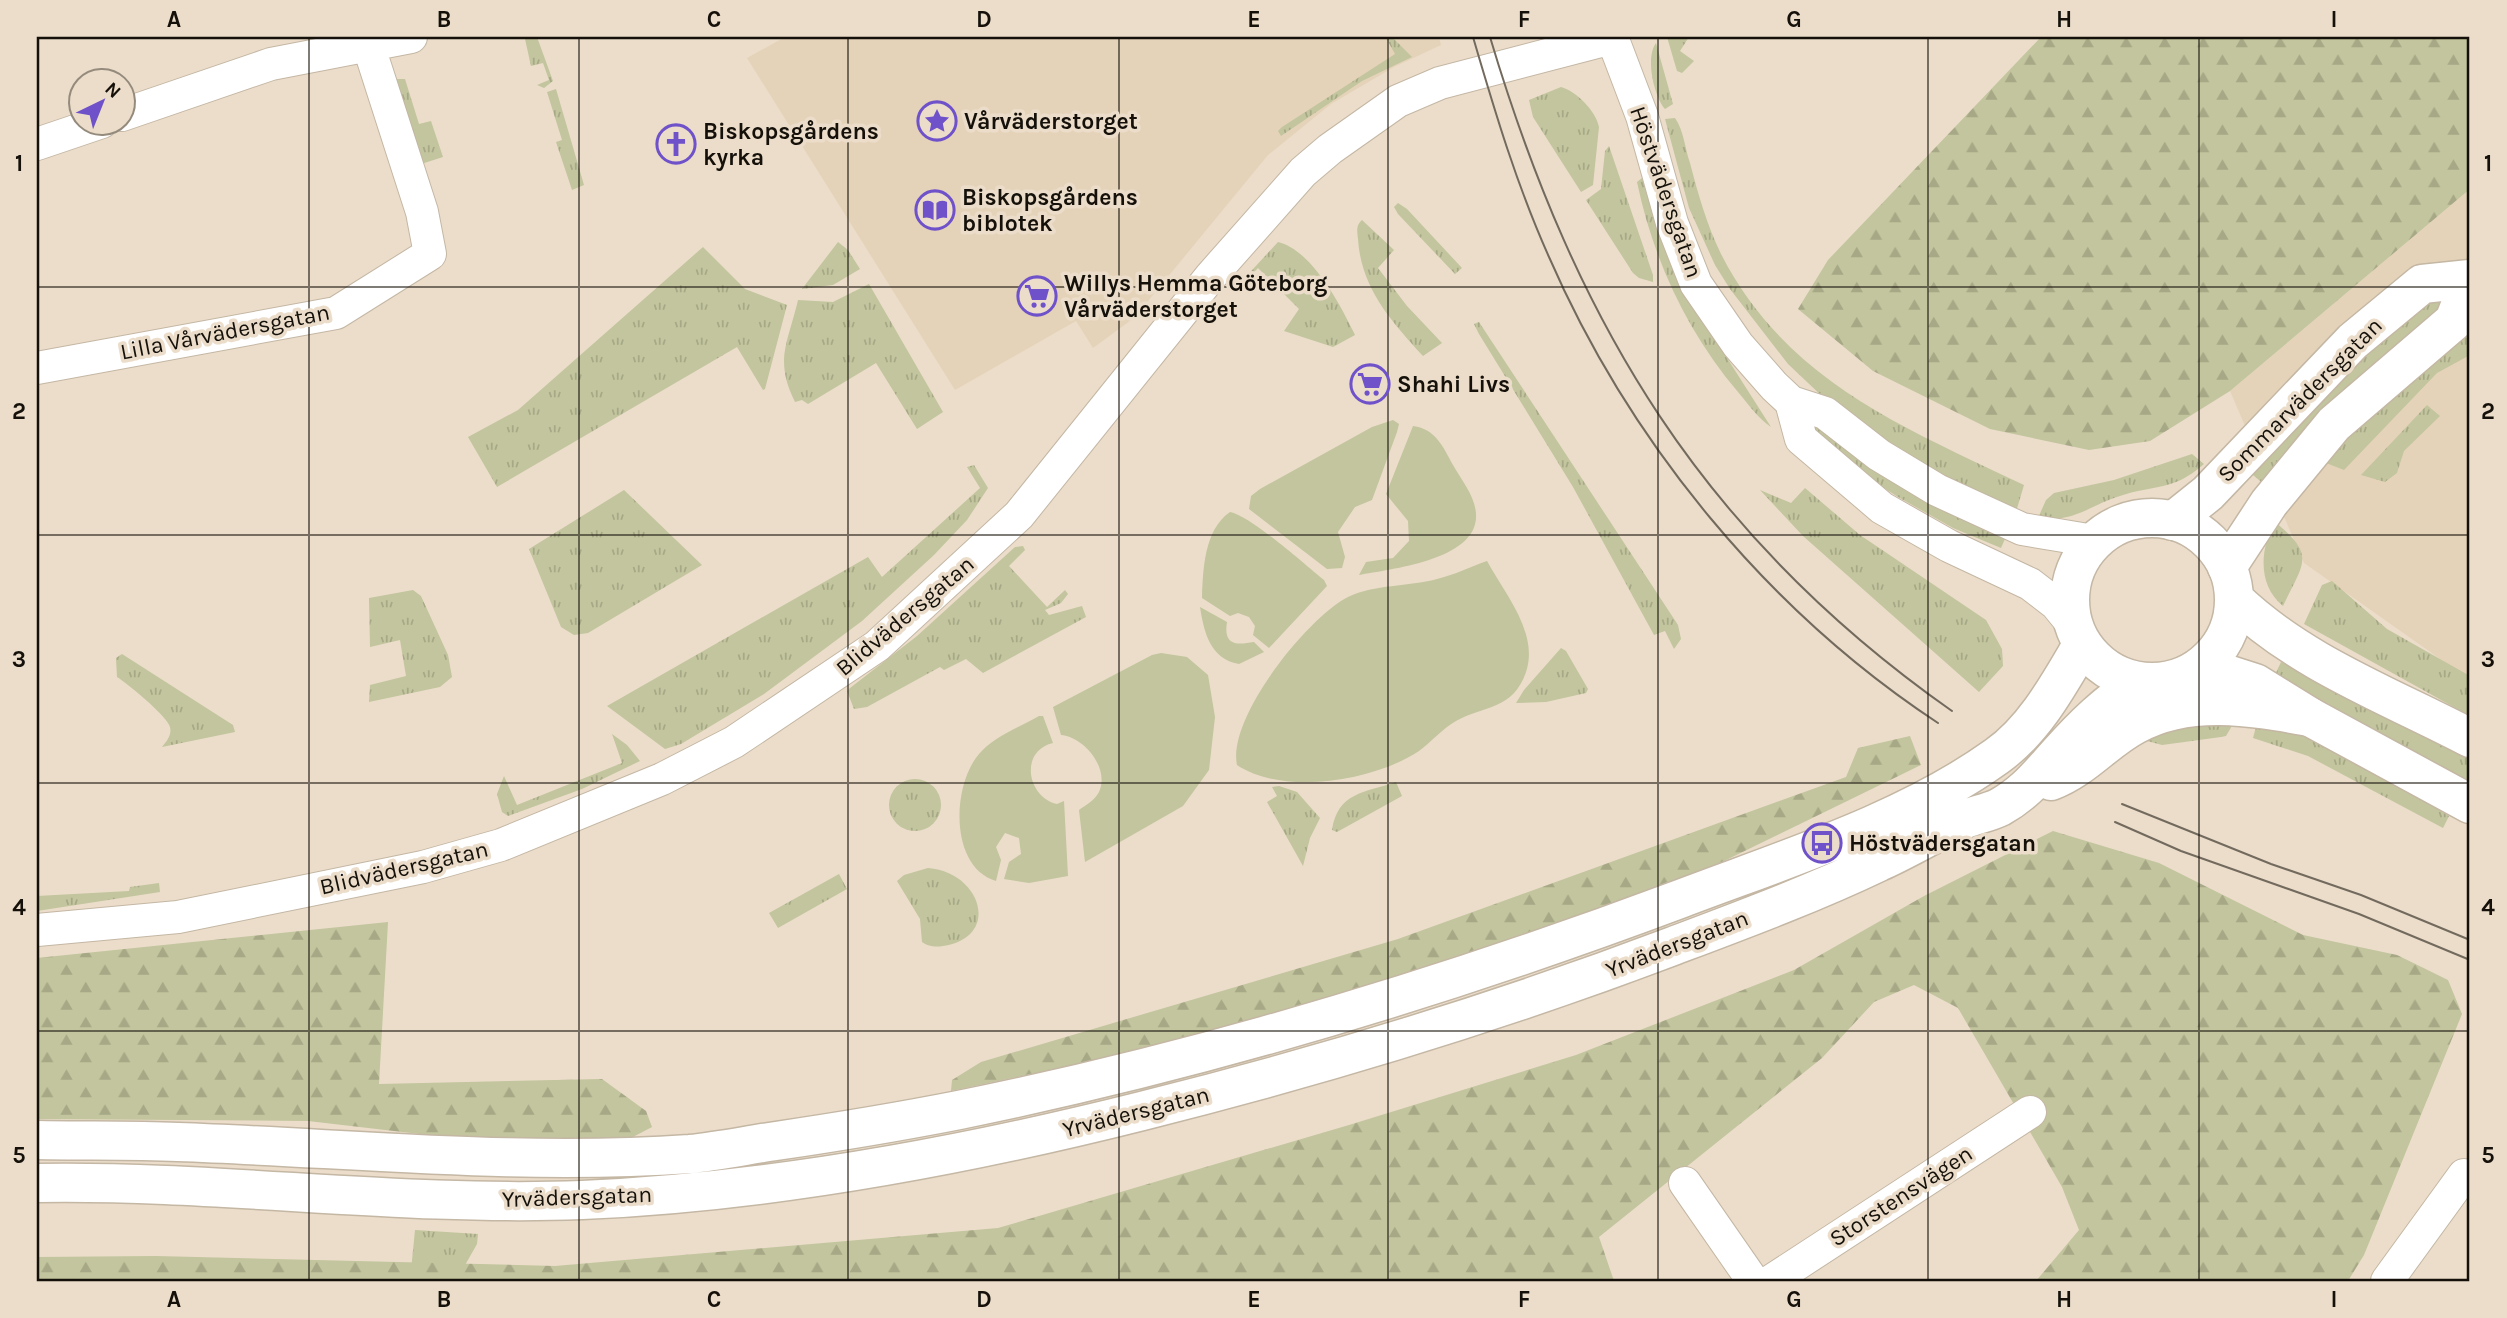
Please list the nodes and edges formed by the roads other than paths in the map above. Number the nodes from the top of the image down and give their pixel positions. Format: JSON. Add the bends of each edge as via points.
{"nodes":[{"id":1,"x":411,"y":37,"type":"edge"},
{"id":2,"x":1612,"y":38,"type":"edge"},
{"id":3,"x":368,"y":44,"type":"junction"},
{"id":4,"x":136,"y":110,"type":"edge"},
{"id":5,"x":66,"y":134,"type":"edge"},
{"id":6,"x":37,"y":144,"type":"edge"},
{"id":7,"x":2470,"y":280,"type":"edge"},
{"id":8,"x":37,"y":368,"type":"edge"},
{"id":9,"x":1791,"y":402,"type":"junction"},
{"id":10,"x":2173,"y":521,"type":"junction"},
{"id":11,"x":2094,"y":541,"type":"junction"},
{"id":12,"x":2230,"y":583,"type":"junction"},
{"id":13,"x":2078,"y":635,"type":"junction"},
{"id":14,"x":2192,"y":672,"type":"junction"},
{"id":15,"x":2140,"y":682,"type":"junction"},
{"id":16,"x":2310,"y":717,"type":"junction"},
{"id":17,"x":2470,"y":738,"type":"edge"},
{"id":18,"x":2029,"y":789,"type":"junction"},
{"id":19,"x":2470,"y":804,"type":"edge"},
{"id":20,"x":37,"y":930,"type":"edge"},
{"id":21,"x":2031,"y":1112,"type":"dead end"},
{"id":22,"x":37,"y":1140,"type":"edge"},
{"id":23,"x":2467,"y":1177,"type":"edge"},
{"id":24,"x":37,"y":1183,"type":"edge"},
{"id":25,"x":1685,"y":1183,"type":"dead end"},
{"id":26,"x":1753,"y":1281,"type":"edge"},
{"id":27,"x":1772,"y":1281,"type":"edge"},
{"id":28,"x":2386,"y":1281,"type":"edge"}],
"edges":[{"from":1,"to":3,"type":"street"},
{"from":2,"to":9,"type":"street","name":"Höstvädersgatan","via":[[1696,284],[1738,345]]},
{"from":2,"to":20,"type":"street","name":"Blidvädersgatan","via":[[1440,83],[1398,101],[1352,132],[1303,172],[1259,221],[1019,515],[877,646],[734,741],[662,779],[513,840],[423,867],[178,917]]},
{"from":3,"to":4,"type":"street","via":[[271,64]]},
{"from":3,"to":8,"type":"street","name":"Lilla Vårvädersgatan","via":[[414,186],[430,254],[336,313]]},
{"from":5,"to":6,"type":"street"},
{"from":7,"to":10,"type":"street","name":"Sommarvädersgatan","via":[[2422,285],[2413,292],[2353,341],[2208,493]]},
{"from":7,"to":12,"type":"street","name":"Sommarvädersgatan","via":[[2454,321],[2334,424],[2269,503]]},
{"from":9,"to":11,"type":"street","name":"Höstvädersgatan","via":[[1825,413],[1879,455],[1988,514],[2022,529]]},
{"from":9,"to":13,"type":"street","name":"Höstvädersgatan","via":[[1801,439],[1882,508],[2030,584],[2056,604]]},
{"from":10,"to":11,"type":"street","via":[[2131,520]]},
{"from":10,"to":12,"type":"street","via":[[2209,541]]},
{"from":11,"to":13,"type":"street","via":[[2078,562],[2070,587]]},
{"from":12,"to":14,"type":"street","via":[[2231,624],[2220,646]]},
{"from":12,"to":17,"type":"street","via":[[2278,637]]},
{"from":13,"to":15,"type":"street","via":[[2107,670]]},
{"from":13,"to":22,"type":"street","name":"Yrvädersgatan","via":[[2055,690],[2021,736],[1959,782],[1910,807],[1725,882],[1473,974],[1329,1019],[1138,1070],[914,1119],[695,1153],[541,1159]]},
{"from":14,"to":15,"type":"street","via":[[2167,681]]},
{"from":14,"to":16,"type":"street","via":[[2227,674],[2255,682]]},
{"from":15,"to":18,"type":"street","name":"Yrvädersgatan","via":[[2092,719]]},
{"from":16,"to":18,"type":"street","via":[[2245,706],[2162,714],[2136,724],[2069,774]]},
{"from":16,"to":19,"type":"street"},
{"from":18,"to":24,"type":"street","name":"Yrvädersgatan","via":[[1984,815],[1966,817],[1880,862],[1712,932],[1526,1000],[1272,1079],[962,1152],[751,1186],[577,1200]]},
{"from":21,"to":27,"type":"street","name":"Storstensvägen"},
{"from":23,"to":28,"type":"street"},
{"from":25,"to":26,"type":"street"}]}
